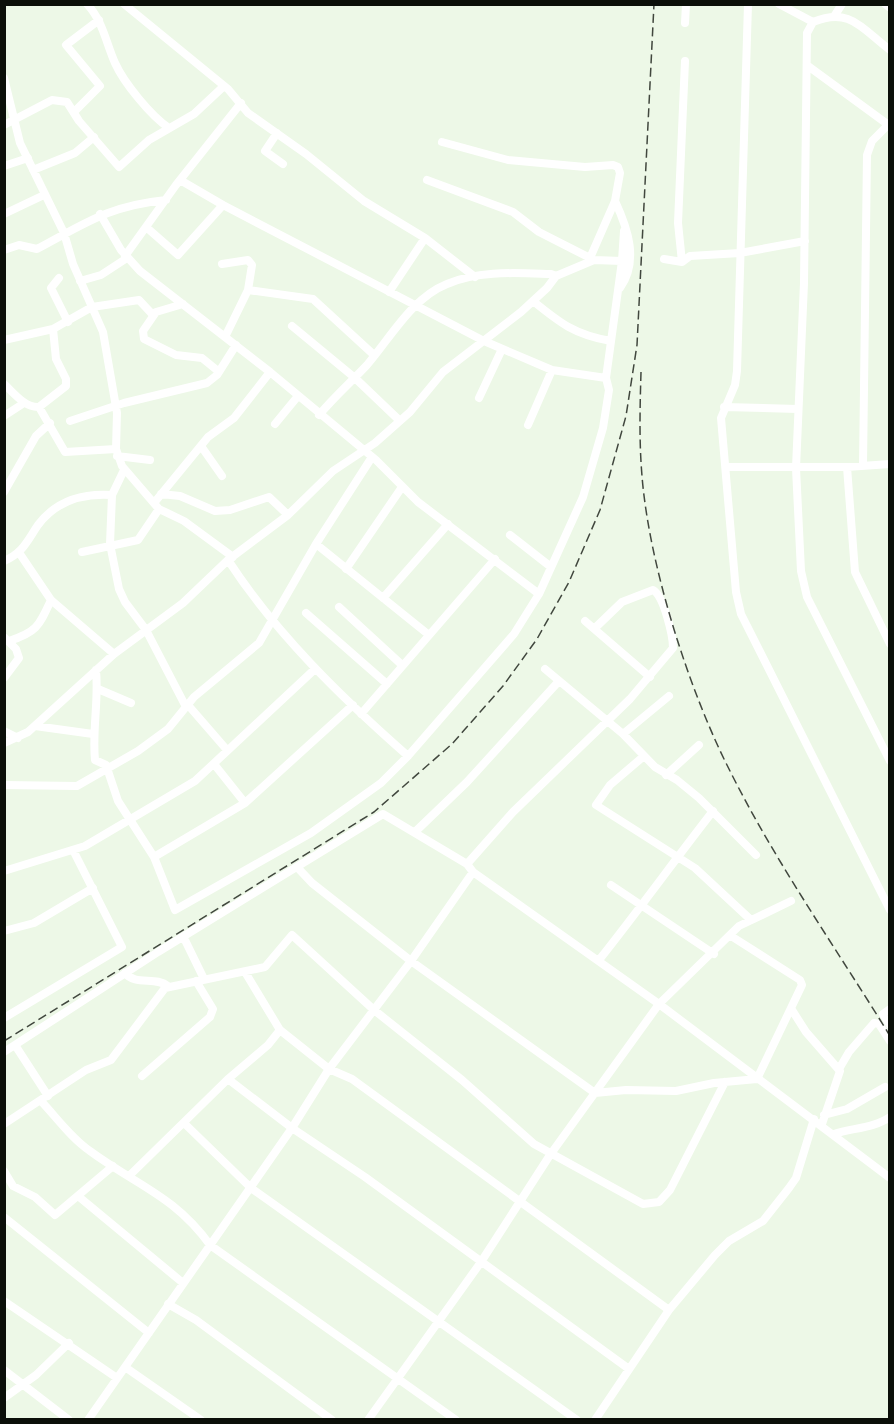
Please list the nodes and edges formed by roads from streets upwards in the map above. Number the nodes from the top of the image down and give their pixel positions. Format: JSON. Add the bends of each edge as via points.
{"nodes":[{"id":1,"x":87,"y":4,"type":"edge"},
{"id":2,"x":124,"y":4,"type":"edge"},
{"id":3,"x":686,"y":4,"type":"edge"},
{"id":4,"x":748,"y":4,"type":"edge"},
{"id":5,"x":779,"y":4,"type":"edge"},
{"id":6,"x":842,"y":4,"type":"edge"},
{"id":7,"x":885,"y":4,"type":"edge"},
{"id":8,"x":890,"y":8,"type":"edge"},
{"id":9,"x":835,"y":15,"type":"junction"},
{"id":10,"x":99,"y":20,"type":"junction"},
{"id":11,"x":813,"y":22,"type":"junction"},
{"id":12,"x":685,"y":23,"type":"dead end"},
{"id":13,"x":890,"y":50,"type":"edge"},
{"id":14,"x":685,"y":61,"type":"dead end"},
{"id":15,"x":808,"y":66,"type":"junction"},
{"id":16,"x":4,"y":78,"type":"edge"},
{"id":17,"x":224,"y":86,"type":"junction"},
{"id":18,"x":241,"y":103,"type":"junction"},
{"id":19,"x":74,"y":112,"type":"junction"},
{"id":20,"x":14,"y":120,"type":"junction"},
{"id":21,"x":4,"y":125,"type":"edge"},
{"id":22,"x":889,"y":125,"type":"edge"},
{"id":23,"x":169,"y":128,"type":"junction"},
{"id":24,"x":277,"y":133,"type":"junction"},
{"id":25,"x":94,"y":137,"type":"junction"},
{"id":26,"x":442,"y":142,"type":"dead end"},
{"id":27,"x":28,"y":158,"type":"junction"},
{"id":28,"x":283,"y":164,"type":"dead end"},
{"id":29,"x":4,"y":166,"type":"edge"},
{"id":30,"x":33,"y":170,"type":"junction"},
{"id":31,"x":180,"y":180,"type":"junction"},
{"id":32,"x":427,"y":180,"type":"dead end"},
{"id":33,"x":44,"y":195,"type":"junction"},
{"id":34,"x":166,"y":200,"type":"junction"},
{"id":35,"x":615,"y":201,"type":"junction"},
{"id":36,"x":223,"y":205,"type":"junction"},
{"id":37,"x":4,"y":214,"type":"edge"},
{"id":38,"x":100,"y":214,"type":"junction"},
{"id":39,"x":625,"y":224,"type":"junction"},
{"id":40,"x":146,"y":227,"type":"junction"},
{"id":41,"x":64,"y":233,"type":"junction"},
{"id":42,"x":425,"y":238,"type":"junction"},
{"id":43,"x":805,"y":241,"type":"junction"},
{"id":44,"x":4,"y":250,"type":"edge"},
{"id":45,"x":740,"y":253,"type":"junction"},
{"id":46,"x":126,"y":257,"type":"junction"},
{"id":47,"x":592,"y":259,"type":"junction"},
{"id":48,"x":664,"y":259,"type":"dead end"},
{"id":49,"x":622,"y":261,"type":"junction"},
{"id":50,"x":682,"y":262,"type":"junction"},
{"id":51,"x":222,"y":264,"type":"dead end"},
{"id":52,"x":556,"y":276,"type":"junction"},
{"id":53,"x":475,"y":277,"type":"junction"},
{"id":54,"x":59,"y":279,"type":"dead end"},
{"id":55,"x":80,"y":281,"type":"junction"},
{"id":56,"x":620,"y":288,"type":"junction"},
{"id":57,"x":248,"y":290,"type":"junction"},
{"id":58,"x":389,"y":292,"type":"junction"},
{"id":59,"x":533,"y":301,"type":"junction"},
{"id":60,"x":183,"y":304,"type":"junction"},
{"id":61,"x":414,"y":306,"type":"junction"},
{"id":62,"x":92,"y":307,"type":"junction"},
{"id":63,"x":153,"y":315,"type":"junction"},
{"id":64,"x":68,"y":321,"type":"junction"},
{"id":65,"x":292,"y":326,"type":"dead end"},
{"id":66,"x":53,"y":328,"type":"junction"},
{"id":67,"x":225,"y":337,"type":"junction"},
{"id":68,"x":4,"y":340,"type":"edge"},
{"id":69,"x":484,"y":341,"type":"junction"},
{"id":70,"x":611,"y":341,"type":"junction"},
{"id":71,"x":236,"y":345,"type":"junction"},
{"id":72,"x":502,"y":349,"type":"junction"},
{"id":73,"x":375,"y":355,"type":"junction"},
{"id":74,"x":552,"y":370,"type":"junction"},
{"id":75,"x":218,"y":371,"type":"junction"},
{"id":76,"x":270,"y":372,"type":"junction"},
{"id":77,"x":355,"y":378,"type":"junction"},
{"id":78,"x":606,"y":378,"type":"junction"},
{"id":79,"x":4,"y":384,"type":"edge"},
{"id":80,"x":298,"y":396,"type":"junction"},
{"id":81,"x":478,"y":398,"type":"dead end"},
{"id":82,"x":24,"y":403,"type":"junction"},
{"id":83,"x":116,"y":406,"type":"junction"},
{"id":84,"x":39,"y":407,"type":"junction"},
{"id":85,"x":724,"y":407,"type":"junction"},
{"id":86,"x":798,"y":409,"type":"junction"},
{"id":87,"x":319,"y":415,"type":"junction"},
{"id":88,"x":4,"y":416,"type":"edge"},
{"id":89,"x":70,"y":421,"type":"dead end"},
{"id":90,"x":400,"y":421,"type":"junction"},
{"id":91,"x":50,"y":423,"type":"junction"},
{"id":92,"x":275,"y":424,"type":"dead end"},
{"id":93,"x":528,"y":425,"type":"dead end"},
{"id":94,"x":201,"y":447,"type":"junction"},
{"id":95,"x":117,"y":452,"type":"junction"},
{"id":96,"x":368,"y":454,"type":"junction"},
{"id":97,"x":150,"y":460,"type":"dead end"},
{"id":98,"x":890,"y":464,"type":"edge"},
{"id":99,"x":863,"y":465,"type":"junction"},
{"id":100,"x":726,"y":467,"type":"junction"},
{"id":101,"x":847,"y":467,"type":"junction"},
{"id":102,"x":796,"y":468,"type":"junction"},
{"id":103,"x":124,"y":470,"type":"junction"},
{"id":104,"x":222,"y":476,"type":"dead end"},
{"id":105,"x":402,"y":487,"type":"junction"},
{"id":106,"x":4,"y":492,"type":"edge"},
{"id":107,"x":161,"y":494,"type":"junction"},
{"id":108,"x":112,"y":495,"type":"junction"},
{"id":109,"x":157,"y":506,"type":"junction"},
{"id":110,"x":288,"y":515,"type":"junction"},
{"id":111,"x":448,"y":524,"type":"junction"},
{"id":112,"x":510,"y":535,"type":"dead end"},
{"id":113,"x":316,"y":543,"type":"junction"},
{"id":114,"x":110,"y":544,"type":"junction"},
{"id":115,"x":82,"y":552,"type":"dead end"},
{"id":116,"x":20,"y":554,"type":"junction"},
{"id":117,"x":230,"y":558,"type":"junction"},
{"id":118,"x":495,"y":559,"type":"junction"},
{"id":119,"x":4,"y":561,"type":"edge"},
{"id":120,"x":551,"y":567,"type":"junction"},
{"id":121,"x":346,"y":568,"type":"junction"},
{"id":122,"x":539,"y":594,"type":"junction"},
{"id":123,"x":383,"y":598,"type":"junction"},
{"id":124,"x":51,"y":600,"type":"junction"},
{"id":125,"x":339,"y":607,"type":"dead end"},
{"id":126,"x":306,"y":613,"type":"dead end"},
{"id":127,"x":273,"y":620,"type":"junction"},
{"id":128,"x":585,"y":621,"type":"dead end"},
{"id":129,"x":595,"y":628,"type":"junction"},
{"id":130,"x":146,"y":630,"type":"junction"},
{"id":131,"x":429,"y":635,"type":"junction"},
{"id":132,"x":7,"y":639,"type":"edge"},
{"id":133,"x":890,"y":644,"type":"edge"},
{"id":134,"x":114,"y":654,"type":"junction"},
{"id":135,"x":402,"y":665,"type":"junction"},
{"id":136,"x":315,"y":669,"type":"junction"},
{"id":137,"x":545,"y":669,"type":"dead end"},
{"id":138,"x":96,"y":670,"type":"junction"},
{"id":139,"x":650,"y":677,"type":"junction"},
{"id":140,"x":4,"y":678,"type":"edge"},
{"id":141,"x":559,"y":681,"type":"junction"},
{"id":142,"x":387,"y":684,"type":"junction"},
{"id":143,"x":98,"y":689,"type":"junction"},
{"id":144,"x":669,"y":696,"type":"dead end"},
{"id":145,"x":131,"y":703,"type":"dead end"},
{"id":146,"x":353,"y":705,"type":"junction"},
{"id":147,"x":187,"y":706,"type":"junction"},
{"id":148,"x":362,"y":714,"type":"junction"},
{"id":149,"x":607,"y":721,"type":"junction"},
{"id":150,"x":35,"y":726,"type":"junction"},
{"id":151,"x":4,"y":731,"type":"edge"},
{"id":152,"x":93,"y":734,"type":"junction"},
{"id":153,"x":623,"y":734,"type":"junction"},
{"id":154,"x":18,"y":738,"type":"junction"},
{"id":155,"x":4,"y":743,"type":"edge"},
{"id":156,"x":699,"y":745,"type":"dead end"},
{"id":157,"x":227,"y":750,"type":"junction"},
{"id":158,"x":408,"y":756,"type":"junction"},
{"id":159,"x":644,"y":756,"type":"junction"},
{"id":160,"x":890,"y":761,"type":"edge"},
{"id":161,"x":214,"y":764,"type":"junction"},
{"id":162,"x":107,"y":769,"type":"junction"},
{"id":163,"x":666,"y":775,"type":"junction"},
{"id":164,"x":4,"y":785,"type":"edge"},
{"id":165,"x":245,"y":803,"type":"junction"},
{"id":166,"x":713,"y":812,"type":"junction"},
{"id":167,"x":129,"y":821,"type":"junction"},
{"id":168,"x":416,"y":831,"type":"junction"},
{"id":169,"x":73,"y":850,"type":"junction"},
{"id":170,"x":756,"y":855,"type":"dead end"},
{"id":171,"x":678,"y":856,"type":"junction"},
{"id":172,"x":154,"y":857,"type":"junction"},
{"id":173,"x":467,"y":864,"type":"junction"},
{"id":174,"x":297,"y":867,"type":"junction"},
{"id":175,"x":4,"y":872,"type":"edge"},
{"id":176,"x":473,"y":872,"type":"junction"},
{"id":177,"x":611,"y":885,"type":"dead end"},
{"id":178,"x":93,"y":888,"type":"junction"},
{"id":179,"x":791,"y":900,"type":"dead end"},
{"id":180,"x":644,"y":905,"type":"junction"},
{"id":181,"x":890,"y":910,"type":"edge"},
{"id":182,"x":751,"y":920,"type":"junction"},
{"id":183,"x":4,"y":931,"type":"edge"},
{"id":184,"x":731,"y":936,"type":"junction"},
{"id":185,"x":184,"y":938,"type":"junction"},
{"id":186,"x":714,"y":954,"type":"junction"},
{"id":187,"x":599,"y":960,"type":"junction"},
{"id":188,"x":411,"y":961,"type":"junction"},
{"id":189,"x":245,"y":972,"type":"junction"},
{"id":190,"x":124,"y":974,"type":"junction"},
{"id":191,"x":200,"y":980,"type":"junction"},
{"id":192,"x":168,"y":986,"type":"junction"},
{"id":193,"x":659,"y":1004,"type":"junction"},
{"id":194,"x":890,"y":1009,"type":"edge"},
{"id":195,"x":374,"y":1010,"type":"junction"},
{"id":196,"x":792,"y":1010,"type":"junction"},
{"id":197,"x":5,"y":1017,"type":"edge"},
{"id":198,"x":890,"y":1025,"type":"edge"},
{"id":199,"x":280,"y":1030,"type":"junction"},
{"id":200,"x":890,"y":1041,"type":"edge"},
{"id":201,"x":15,"y":1045,"type":"junction"},
{"id":202,"x":4,"y":1052,"type":"edge"},
{"id":203,"x":329,"y":1069,"type":"junction"},
{"id":204,"x":839,"y":1069,"type":"junction"},
{"id":205,"x":142,"y":1076,"type":"dead end"},
{"id":206,"x":228,"y":1079,"type":"junction"},
{"id":207,"x":757,"y":1079,"type":"junction"},
{"id":208,"x":725,"y":1082,"type":"junction"},
{"id":209,"x":885,"y":1087,"type":"dead end"},
{"id":210,"x":595,"y":1093,"type":"junction"},
{"id":211,"x":44,"y":1099,"type":"junction"},
{"id":212,"x":824,"y":1115,"type":"junction"},
{"id":213,"x":890,"y":1118,"type":"edge"},
{"id":214,"x":818,"y":1121,"type":"junction"},
{"id":215,"x":4,"y":1124,"type":"edge"},
{"id":216,"x":185,"y":1124,"type":"junction"},
{"id":217,"x":292,"y":1128,"type":"junction"},
{"id":218,"x":834,"y":1134,"type":"junction"},
{"id":219,"x":550,"y":1155,"type":"junction"},
{"id":220,"x":113,"y":1166,"type":"junction"},
{"id":221,"x":4,"y":1171,"type":"edge"},
{"id":222,"x":129,"y":1176,"type":"junction"},
{"id":223,"x":890,"y":1178,"type":"edge"},
{"id":224,"x":251,"y":1188,"type":"junction"},
{"id":225,"x":78,"y":1196,"type":"junction"},
{"id":226,"x":519,"y":1202,"type":"junction"},
{"id":227,"x":4,"y":1217,"type":"edge"},
{"id":228,"x":210,"y":1245,"type":"junction"},
{"id":229,"x":481,"y":1262,"type":"junction"},
{"id":230,"x":183,"y":1283,"type":"junction"},
{"id":231,"x":4,"y":1301,"type":"edge"},
{"id":232,"x":168,"y":1304,"type":"junction"},
{"id":233,"x":669,"y":1310,"type":"junction"},
{"id":234,"x":438,"y":1320,"type":"junction"},
{"id":235,"x":148,"y":1333,"type":"junction"},
{"id":236,"x":69,"y":1343,"type":"junction"},
{"id":237,"x":125,"y":1366,"type":"junction"},
{"id":238,"x":629,"y":1369,"type":"junction"},
{"id":239,"x":4,"y":1370,"type":"edge"},
{"id":240,"x":396,"y":1377,"type":"junction"},
{"id":241,"x":117,"y":1378,"type":"junction"},
{"id":242,"x":24,"y":1385,"type":"junction"},
{"id":243,"x":4,"y":1398,"type":"edge"},
{"id":244,"x":69,"y":1419,"type":"edge"},
{"id":245,"x":88,"y":1419,"type":"edge"},
{"id":246,"x":201,"y":1419,"type":"edge"},
{"id":247,"x":332,"y":1419,"type":"edge"},
{"id":248,"x":368,"y":1419,"type":"edge"},
{"id":249,"x":456,"y":1419,"type":"edge"},
{"id":250,"x":577,"y":1419,"type":"edge"},
{"id":251,"x":595,"y":1419,"type":"edge"}],
"edges":[{"from":1,"to":10,"type":"street"},
{"from":2,"to":17,"type":"street"},
{"from":3,"to":12,"type":"street"},
{"from":4,"to":45,"type":"street"},
{"from":5,"to":11,"type":"street"},
{"from":6,"to":9,"type":"street"},
{"from":7,"to":8,"type":"street"},
{"from":9,"to":11,"type":"street"},
{"from":9,"to":13,"type":"street","via":[[847,18]]},
{"from":10,"to":19,"type":"street","via":[[66,45],[100,86]]},
{"from":10,"to":23,"type":"street","via":[[121,74]]},
{"from":11,"to":15,"type":"street","via":[[807,33]]},
{"from":14,"to":50,"type":"street","via":[[678,223]]},
{"from":15,"to":22,"type":"street"},
{"from":15,"to":43,"type":"street"},
{"from":16,"to":20,"type":"street"},
{"from":17,"to":18,"type":"street"},
{"from":17,"to":23,"type":"street","via":[[194,114]]},
{"from":18,"to":24,"type":"street","via":[[248,113]]},
{"from":18,"to":31,"type":"street"},
{"from":19,"to":20,"type":"street","via":[[67,102],[52,100]]},
{"from":19,"to":25,"type":"street"},
{"from":20,"to":21,"type":"street"},
{"from":20,"to":27,"type":"street"},
{"from":22,"to":99,"type":"street","via":[[872,141],[867,156]]},
{"from":23,"to":25,"type":"street","via":[[119,167]]},
{"from":24,"to":28,"type":"street","via":[[264,151]]},
{"from":24,"to":42,"type":"street","via":[[364,201]]},
{"from":25,"to":30,"type":"street","via":[[75,153]]},
{"from":26,"to":35,"type":"street","via":[[508,160],[585,167],[613,165],[620,173]]},
{"from":27,"to":29,"type":"street"},
{"from":27,"to":30,"type":"street"},
{"from":30,"to":33,"type":"street"},
{"from":31,"to":34,"type":"street"},
{"from":31,"to":36,"type":"street"},
{"from":32,"to":47,"type":"street","via":[[513,212],[539,232]]},
{"from":33,"to":37,"type":"street"},
{"from":33,"to":41,"type":"street"},
{"from":34,"to":38,"type":"street"},
{"from":34,"to":40,"type":"street"},
{"from":35,"to":39,"type":"street"},
{"from":35,"to":47,"type":"street"},
{"from":36,"to":40,"type":"street","via":[[178,255]]},
{"from":36,"to":58,"type":"street"},
{"from":38,"to":41,"type":"street"},
{"from":38,"to":46,"type":"street"},
{"from":39,"to":49,"type":"street"},
{"from":39,"to":56,"type":"street","via":[[630,270]]},
{"from":40,"to":46,"type":"street"},
{"from":41,"to":44,"type":"street","via":[[37,249],[19,245]]},
{"from":41,"to":55,"type":"street"},
{"from":42,"to":53,"type":"street"},
{"from":42,"to":58,"type":"street"},
{"from":43,"to":45,"type":"street"},
{"from":43,"to":86,"type":"street"},
{"from":45,"to":50,"type":"street","via":[[690,256]]},
{"from":45,"to":85,"type":"street","via":[[737,371]]},
{"from":46,"to":55,"type":"street","via":[[101,275]]},
{"from":46,"to":60,"type":"street"},
{"from":47,"to":49,"type":"street"},
{"from":47,"to":52,"type":"street"},
{"from":48,"to":50,"type":"street"},
{"from":49,"to":56,"type":"street"},
{"from":51,"to":57,"type":"street","via":[[251,261]]},
{"from":52,"to":53,"type":"street","via":[[521,273]]},
{"from":52,"to":59,"type":"street"},
{"from":53,"to":61,"type":"street","via":[[447,284]]},
{"from":54,"to":64,"type":"street","via":[[52,291]]},
{"from":55,"to":62,"type":"street"},
{"from":56,"to":70,"type":"street"},
{"from":57,"to":67,"type":"street"},
{"from":57,"to":73,"type":"street","via":[[313,299]]},
{"from":58,"to":61,"type":"street"},
{"from":59,"to":69,"type":"street"},
{"from":59,"to":70,"type":"street","via":[[570,330]]},
{"from":60,"to":63,"type":"street"},
{"from":60,"to":67,"type":"street"},
{"from":61,"to":69,"type":"street"},
{"from":61,"to":73,"type":"street"},
{"from":62,"to":63,"type":"street","via":[[139,300]]},
{"from":62,"to":64,"type":"street"},
{"from":62,"to":83,"type":"street","via":[[103,332]]},
{"from":63,"to":75,"type":"street","via":[[143,331],[148,342],[176,355],[202,358]]},
{"from":64,"to":66,"type":"street"},
{"from":65,"to":77,"type":"street"},
{"from":66,"to":68,"type":"street"},
{"from":66,"to":84,"type":"street","via":[[56,359],[67,385]]},
{"from":67,"to":71,"type":"street"},
{"from":69,"to":72,"type":"street"},
{"from":69,"to":90,"type":"street","via":[[443,372]]},
{"from":70,"to":78,"type":"street"},
{"from":71,"to":75,"type":"street"},
{"from":71,"to":76,"type":"street"},
{"from":72,"to":74,"type":"street"},
{"from":72,"to":81,"type":"street"},
{"from":73,"to":77,"type":"street"},
{"from":74,"to":78,"type":"street"},
{"from":74,"to":93,"type":"street"},
{"from":75,"to":83,"type":"street","via":[[207,383]]},
{"from":76,"to":80,"type":"street"},
{"from":76,"to":94,"type":"street","via":[[234,418]]},
{"from":77,"to":87,"type":"street"},
{"from":77,"to":90,"type":"street"},
{"from":78,"to":120,"type":"street","via":[[609,390],[593,465],[569,532]]},
{"from":79,"to":82,"type":"street"},
{"from":80,"to":87,"type":"street"},
{"from":80,"to":92,"type":"street"},
{"from":82,"to":84,"type":"street"},
{"from":82,"to":88,"type":"street"},
{"from":83,"to":89,"type":"street"},
{"from":83,"to":95,"type":"street"},
{"from":84,"to":91,"type":"street"},
{"from":85,"to":86,"type":"street"},
{"from":85,"to":100,"type":"street","via":[[721,418]]},
{"from":86,"to":102,"type":"street"},
{"from":87,"to":96,"type":"street"},
{"from":90,"to":96,"type":"street"},
{"from":91,"to":95,"type":"street","via":[[66,452]]},
{"from":91,"to":106,"type":"street","via":[[36,436]]},
{"from":94,"to":104,"type":"street"},
{"from":94,"to":107,"type":"street"},
{"from":95,"to":97,"type":"street"},
{"from":95,"to":103,"type":"street"},
{"from":96,"to":105,"type":"street"},
{"from":96,"to":110,"type":"street","via":[[333,471]]},
{"from":96,"to":113,"type":"street"},
{"from":98,"to":99,"type":"street"},
{"from":99,"to":101,"type":"street"},
{"from":100,"to":102,"type":"street"},
{"from":100,"to":181,"type":"street","via":[[741,614]]},
{"from":101,"to":102,"type":"street"},
{"from":101,"to":133,"type":"street","via":[[855,572]]},
{"from":102,"to":160,"type":"street","via":[[803,584]]},
{"from":103,"to":108,"type":"street"},
{"from":103,"to":109,"type":"street"},
{"from":105,"to":111,"type":"street"},
{"from":105,"to":121,"type":"street"},
{"from":107,"to":109,"type":"street"},
{"from":107,"to":110,"type":"street","via":[[180,496],[215,512],[269,497]]},
{"from":108,"to":114,"type":"street"},
{"from":108,"to":116,"type":"street","via":[[80,498],[55,506]]},
{"from":109,"to":114,"type":"street","via":[[142,537]]},
{"from":109,"to":117,"type":"street","via":[[184,521]]},
{"from":110,"to":117,"type":"street"},
{"from":111,"to":118,"type":"street"},
{"from":111,"to":123,"type":"street"},
{"from":112,"to":120,"type":"street"},
{"from":113,"to":121,"type":"street"},
{"from":113,"to":127,"type":"street"},
{"from":114,"to":115,"type":"street"},
{"from":114,"to":130,"type":"street","via":[[120,595]]},
{"from":116,"to":119,"type":"street"},
{"from":116,"to":124,"type":"street"},
{"from":117,"to":127,"type":"street"},
{"from":117,"to":130,"type":"street","via":[[183,603]]},
{"from":118,"to":122,"type":"street"},
{"from":118,"to":131,"type":"street"},
{"from":120,"to":122,"type":"street"},
{"from":121,"to":123,"type":"street"},
{"from":122,"to":158,"type":"street","via":[[514,634]]},
{"from":123,"to":131,"type":"street"},
{"from":124,"to":132,"type":"street","via":[[38,627],[25,636]]},
{"from":124,"to":134,"type":"street"},
{"from":125,"to":135,"type":"street"},
{"from":126,"to":142,"type":"street"},
{"from":127,"to":136,"type":"street"},
{"from":127,"to":147,"type":"street","via":[[259,643],[203,688]]},
{"from":128,"to":129,"type":"street"},
{"from":129,"to":139,"type":"street"},
{"from":129,"to":139,"type":"street","via":[[622,602],[650,590],[657,593],[673,648]]},
{"from":130,"to":134,"type":"street"},
{"from":130,"to":147,"type":"street"},
{"from":131,"to":135,"type":"street"},
{"from":132,"to":140,"type":"street","via":[[20,658]]},
{"from":134,"to":138,"type":"street"},
{"from":135,"to":142,"type":"street"},
{"from":136,"to":146,"type":"street"},
{"from":136,"to":157,"type":"street"},
{"from":137,"to":141,"type":"street"},
{"from":138,"to":143,"type":"street"},
{"from":138,"to":150,"type":"street"},
{"from":139,"to":149,"type":"street"},
{"from":141,"to":149,"type":"street"},
{"from":141,"to":168,"type":"street","via":[[474,775]]},
{"from":142,"to":148,"type":"street"},
{"from":143,"to":145,"type":"street"},
{"from":143,"to":152,"type":"street"},
{"from":144,"to":153,"type":"street"},
{"from":146,"to":148,"type":"street"},
{"from":146,"to":165,"type":"street"},
{"from":147,"to":157,"type":"street"},
{"from":147,"to":162,"type":"street","via":[[161,734]]},
{"from":148,"to":158,"type":"street"},
{"from":149,"to":153,"type":"street"},
{"from":149,"to":173,"type":"street","via":[[491,834]]},
{"from":150,"to":152,"type":"street"},
{"from":150,"to":154,"type":"street"},
{"from":151,"to":154,"type":"street"},
{"from":152,"to":162,"type":"street","via":[[95,760],[104,762]]},
{"from":153,"to":159,"type":"street"},
{"from":154,"to":155,"type":"street"},
{"from":156,"to":163,"type":"street"},
{"from":157,"to":161,"type":"street"},
{"from":158,"to":172,"type":"street","via":[[381,783],[330,821],[177,910]]},
{"from":159,"to":163,"type":"street"},
{"from":159,"to":171,"type":"street","via":[[610,785],[596,806]]},
{"from":161,"to":165,"type":"street"},
{"from":161,"to":167,"type":"street","via":[[195,781]]},
{"from":162,"to":164,"type":"street","via":[[71,787]]},
{"from":162,"to":167,"type":"street"},
{"from":163,"to":166,"type":"street"},
{"from":165,"to":172,"type":"street"},
{"from":166,"to":170,"type":"street"},
{"from":166,"to":171,"type":"street"},
{"from":167,"to":169,"type":"street"},
{"from":167,"to":172,"type":"street"},
{"from":168,"to":173,"type":"street"},
{"from":168,"to":174,"type":"street","via":[[380,815]]},
{"from":169,"to":175,"type":"street"},
{"from":169,"to":178,"type":"street"},
{"from":171,"to":180,"type":"street"},
{"from":171,"to":182,"type":"street"},
{"from":173,"to":176,"type":"street"},
{"from":174,"to":185,"type":"street"},
{"from":174,"to":188,"type":"street"},
{"from":176,"to":187,"type":"street"},
{"from":176,"to":188,"type":"street"},
{"from":177,"to":180,"type":"street"},
{"from":178,"to":183,"type":"street","via":[[34,923]]},
{"from":178,"to":197,"type":"street","via":[[122,947]]},
{"from":179,"to":182,"type":"street"},
{"from":180,"to":186,"type":"street"},
{"from":180,"to":187,"type":"street"},
{"from":182,"to":184,"type":"street"},
{"from":184,"to":186,"type":"street"},
{"from":184,"to":196,"type":"street","via":[[800,980],[802,986]]},
{"from":185,"to":190,"type":"street"},
{"from":185,"to":191,"type":"street"},
{"from":186,"to":193,"type":"street"},
{"from":187,"to":193,"type":"street"},
{"from":188,"to":195,"type":"street"},
{"from":188,"to":210,"type":"street"},
{"from":189,"to":191,"type":"street"},
{"from":189,"to":195,"type":"street","via":[[272,963],[294,935]]},
{"from":189,"to":199,"type":"street"},
{"from":190,"to":192,"type":"street","via":[[130,979]]},
{"from":190,"to":201,"type":"street"},
{"from":191,"to":192,"type":"street"},
{"from":191,"to":205,"type":"street","via":[[213,1009],[210,1017]]},
{"from":192,"to":211,"type":"street","via":[[111,1060],[86,1070]]},
{"from":193,"to":207,"type":"street"},
{"from":193,"to":210,"type":"street"},
{"from":194,"to":198,"type":"street","via":[[883,1014]]},
{"from":195,"to":203,"type":"street"},
{"from":195,"to":219,"type":"street"},
{"from":196,"to":204,"type":"street"},
{"from":196,"to":207,"type":"street"},
{"from":199,"to":203,"type":"street"},
{"from":199,"to":206,"type":"street"},
{"from":200,"to":204,"type":"street","via":[[879,1024],[874,1023]]},
{"from":201,"to":202,"type":"street"},
{"from":201,"to":211,"type":"street"},
{"from":203,"to":217,"type":"street"},
{"from":203,"to":226,"type":"street","via":[[352,1079]]},
{"from":204,"to":212,"type":"street"},
{"from":206,"to":216,"type":"street"},
{"from":206,"to":217,"type":"street"},
{"from":207,"to":208,"type":"street"},
{"from":207,"to":214,"type":"street"},
{"from":208,"to":210,"type":"street","via":[[676,1091]]},
{"from":208,"to":219,"type":"street","via":[[680,1173],[659,1202],[634,1200],[568,1161]]},
{"from":209,"to":212,"type":"street","via":[[847,1109]]},
{"from":210,"to":219,"type":"street"},
{"from":211,"to":215,"type":"street"},
{"from":211,"to":220,"type":"street","via":[[81,1144]]},
{"from":212,"to":214,"type":"street"},
{"from":213,"to":218,"type":"street","via":[[877,1125]]},
{"from":214,"to":218,"type":"street"},
{"from":214,"to":233,"type":"street","via":[[796,1178],[763,1221],[721,1247]]},
{"from":216,"to":222,"type":"street"},
{"from":216,"to":224,"type":"street"},
{"from":217,"to":224,"type":"street"},
{"from":217,"to":229,"type":"street"},
{"from":218,"to":223,"type":"street"},
{"from":219,"to":226,"type":"street"},
{"from":220,"to":222,"type":"street"},
{"from":220,"to":225,"type":"street"},
{"from":221,"to":225,"type":"street","via":[[14,1186],[35,1197],[55,1215]]},
{"from":222,"to":228,"type":"street","via":[[178,1208]]},
{"from":224,"to":228,"type":"street"},
{"from":224,"to":234,"type":"street"},
{"from":225,"to":230,"type":"street"},
{"from":226,"to":229,"type":"street"},
{"from":226,"to":233,"type":"street"},
{"from":227,"to":235,"type":"street"},
{"from":228,"to":230,"type":"street"},
{"from":228,"to":240,"type":"street"},
{"from":229,"to":234,"type":"street"},
{"from":229,"to":238,"type":"street"},
{"from":230,"to":232,"type":"street"},
{"from":231,"to":236,"type":"street"},
{"from":232,"to":235,"type":"street"},
{"from":232,"to":247,"type":"street"},
{"from":233,"to":238,"type":"street"},
{"from":234,"to":240,"type":"street"},
{"from":234,"to":250,"type":"street"},
{"from":235,"to":237,"type":"street"},
{"from":236,"to":241,"type":"street"},
{"from":236,"to":242,"type":"street"},
{"from":237,"to":241,"type":"street"},
{"from":237,"to":246,"type":"street"},
{"from":238,"to":251,"type":"street"},
{"from":239,"to":242,"type":"street"},
{"from":240,"to":248,"type":"street"},
{"from":240,"to":249,"type":"street"},
{"from":241,"to":245,"type":"street"},
{"from":242,"to":243,"type":"street"},
{"from":242,"to":244,"type":"street"}]}
